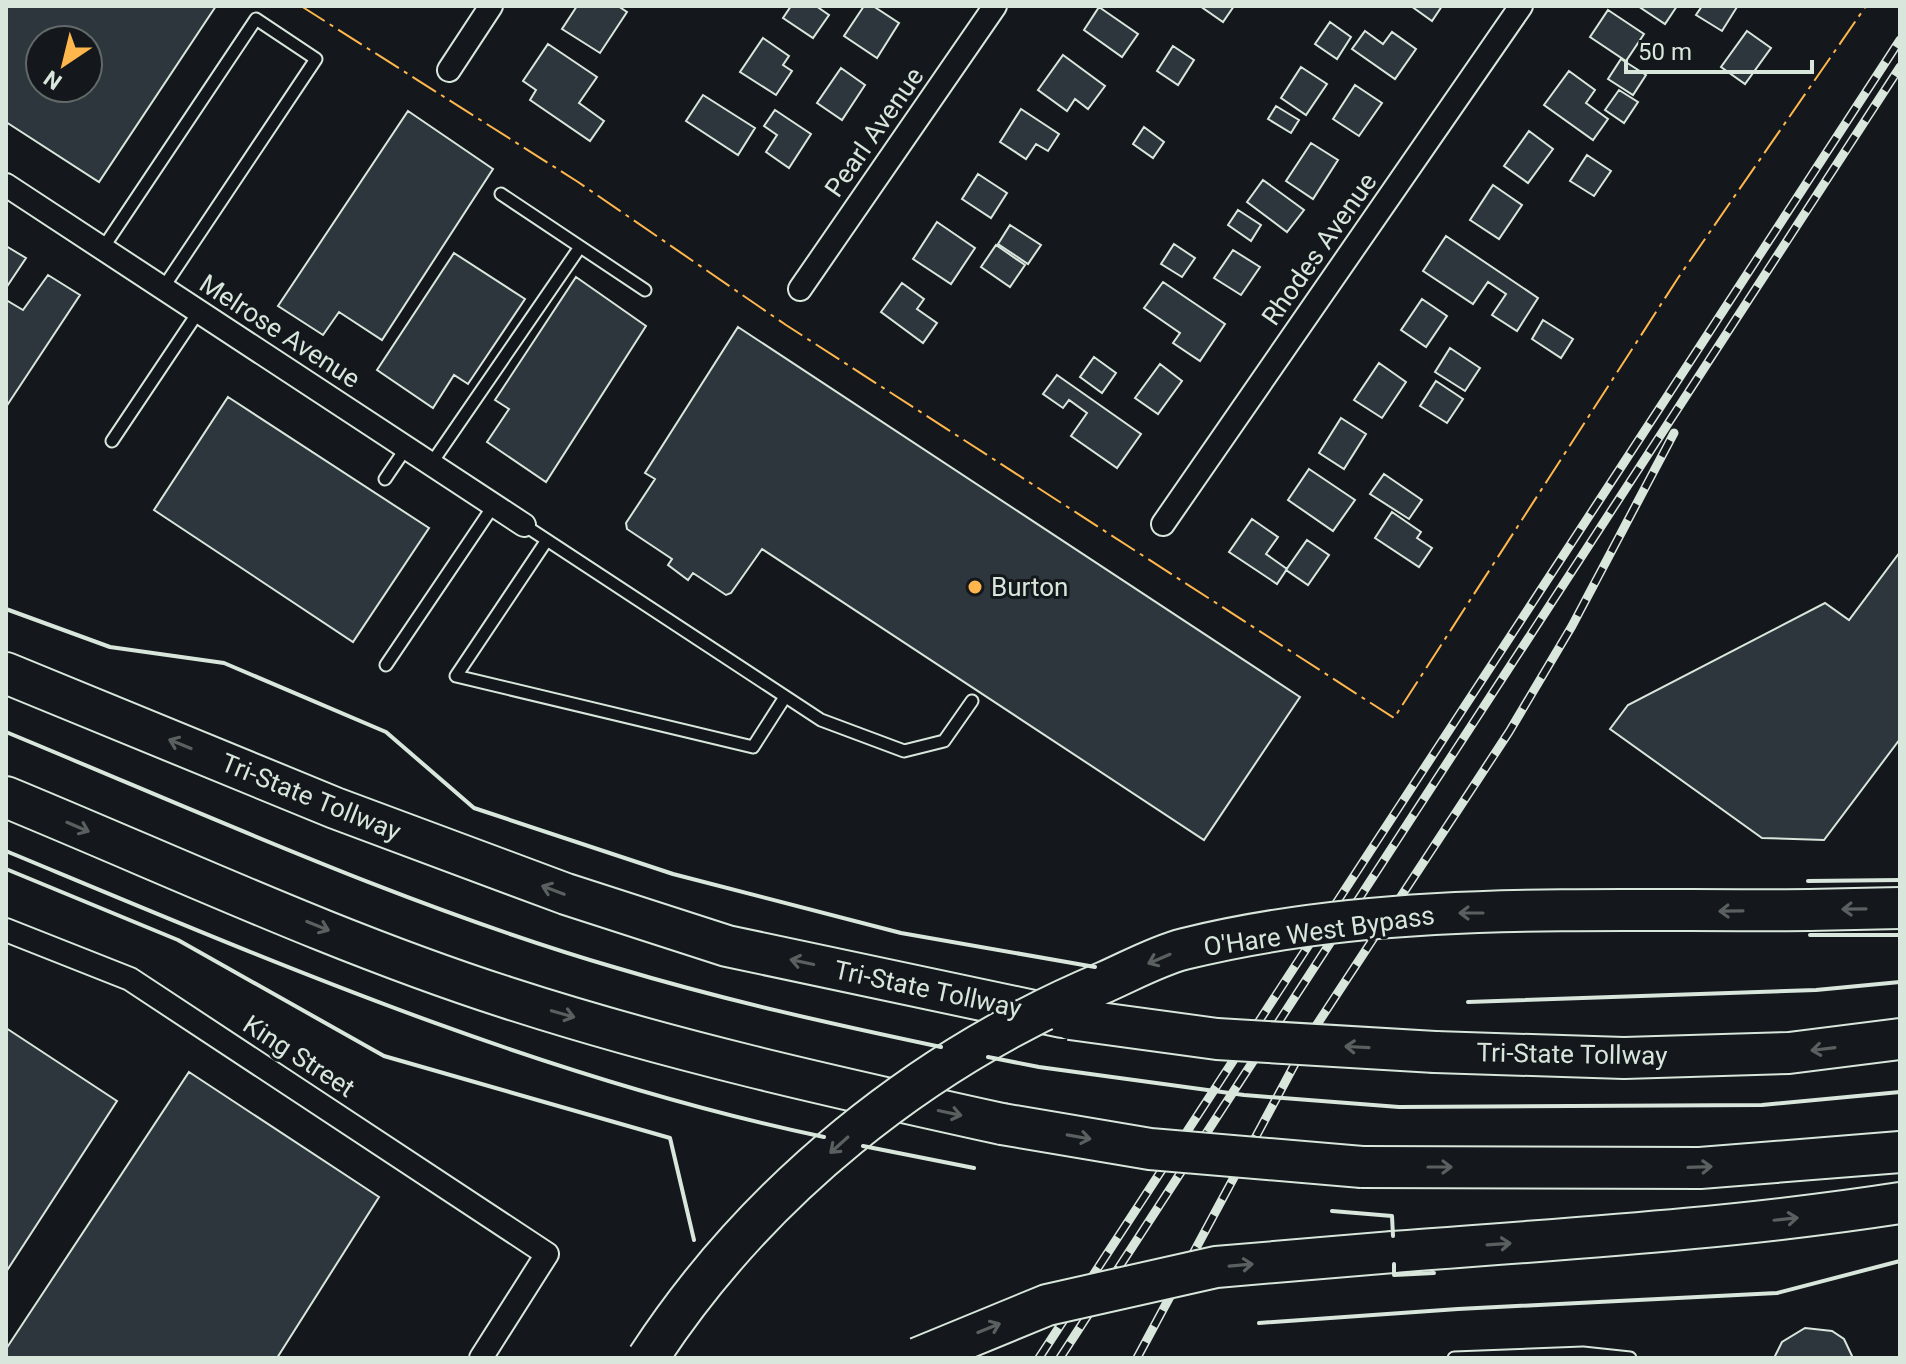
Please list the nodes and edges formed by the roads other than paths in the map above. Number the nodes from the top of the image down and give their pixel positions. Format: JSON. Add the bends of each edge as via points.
{"nodes":[{"id":1,"x":491,"y":6,"type":"edge"},
{"id":2,"x":995,"y":6,"type":"edge"},
{"id":3,"x":1521,"y":6,"type":"edge"},
{"id":4,"x":449,"y":70,"type":"dead end"},
{"id":5,"x":6,"y":185,"type":"edge"},
{"id":6,"x":501,"y":194,"type":"dead end"},
{"id":7,"x":580,"y":247,"type":"junction"},
{"id":8,"x":103,"y":248,"type":"junction"},
{"id":9,"x":163,"y":288,"type":"junction"},
{"id":10,"x":800,"y":289,"type":"dead end"},
{"id":11,"x":645,"y":290,"type":"dead end"},
{"id":12,"x":199,"y":311,"type":"junction"},
{"id":13,"x":112,"y":441,"type":"dead end"},
{"id":14,"x":406,"y":448,"type":"junction"},
{"id":15,"x":431,"y":464,"type":"junction"},
{"id":16,"x":385,"y":479,"type":"dead end"},
{"id":17,"x":494,"y":505,"type":"junction"},
{"id":18,"x":1163,"y":524,"type":"dead end"},
{"id":19,"x":524,"y":525,"type":"joint"},
{"id":20,"x":547,"y":540,"type":"junction"},
{"id":21,"x":386,"y":665,"type":"dead end"},
{"id":22,"x":6,"y":673,"type":"edge"},
{"id":23,"x":785,"y":697,"type":"junction"},
{"id":24,"x":972,"y":701,"type":"dead end"},
{"id":25,"x":6,"y":797,"type":"edge"},
{"id":26,"x":1900,"y":908,"type":"edge"},
{"id":27,"x":6,"y":930,"type":"edge"},
{"id":28,"x":1900,"y":1039,"type":"edge"},
{"id":29,"x":1900,"y":1152,"type":"edge"},
{"id":30,"x":1900,"y":1203,"type":"edge"},
{"id":31,"x":481,"y":1358,"type":"edge"},
{"id":32,"x":648,"y":1358,"type":"edge"},
{"id":33,"x":918,"y":1358,"type":"edge"},
{"id":34,"x":1454,"y":1358,"type":"edge"},
{"id":35,"x":1630,"y":1358,"type":"edge"}],
"edges":[{"from":1,"to":4,"type":"street"},
{"from":2,"to":10,"type":"street","name":"Pearl Avenue"},
{"from":3,"to":18,"type":"street","name":"Rhodes Avenue"},
{"from":5,"to":8,"type":"street","name":"Melrose Avenue"},
{"from":6,"to":7,"type":"lane"},
{"from":7,"to":11,"type":"lane"},
{"from":7,"to":15,"type":"lane"},
{"from":8,"to":9,"type":"street","name":"Melrose Avenue"},
{"from":8,"to":9,"type":"lane","via":[[256,19],[316,59]]},
{"from":9,"to":12,"type":"street","name":"Melrose Avenue"},
{"from":12,"to":13,"type":"lane"},
{"from":12,"to":14,"type":"street","name":"Melrose Avenue"},
{"from":14,"to":15,"type":"street","name":"Melrose Avenue"},
{"from":14,"to":16,"type":"lane"},
{"from":15,"to":17,"type":"street","name":"Melrose Avenue"},
{"from":17,"to":19,"type":"street","name":"Melrose Avenue"},
{"from":17,"to":21,"type":"lane"},
{"from":19,"to":20,"type":"lane"},
{"from":20,"to":23,"type":"lane"},
{"from":20,"to":23,"type":"lane","via":[[456,676],[753,747]]},
{"from":28,"to":22,"type":"highway","name":"Tri-State Tollway","one_way":true,"bridge":true,"via":[[1789,1053],[1624,1058],[1217,1039],[1070,1019],[727,946],[595,904],[335,808]]},
{"from":23,"to":24,"type":"lane","via":[[821,720],[904,751],[944,741]]},
{"from":25,"to":29,"type":"highway","one_way":true,"bridge":true,"via":[[503,997],[756,1070],[1002,1124],[1150,1149],[1362,1167],[1700,1168]]},
{"from":26,"to":32,"type":"highway","name":"O'Hare West Bypass","one_way":true,"bridge":true,"via":[[1442,913],[1293,929],[1181,950],[1064,999],[957,1056],[851,1134],[760,1215],[686,1300]]},
{"from":27,"to":31,"type":"street","name":"King Street","via":[[130,979],[547,1254]]},
{"from":33,"to":30,"type":"highway","one_way":true,"bridge":true,"via":[[1047,1305],[1216,1267],[1653,1232]]},
{"from":34,"to":35,"type":"lane","via":[[1583,1353]]}]}
